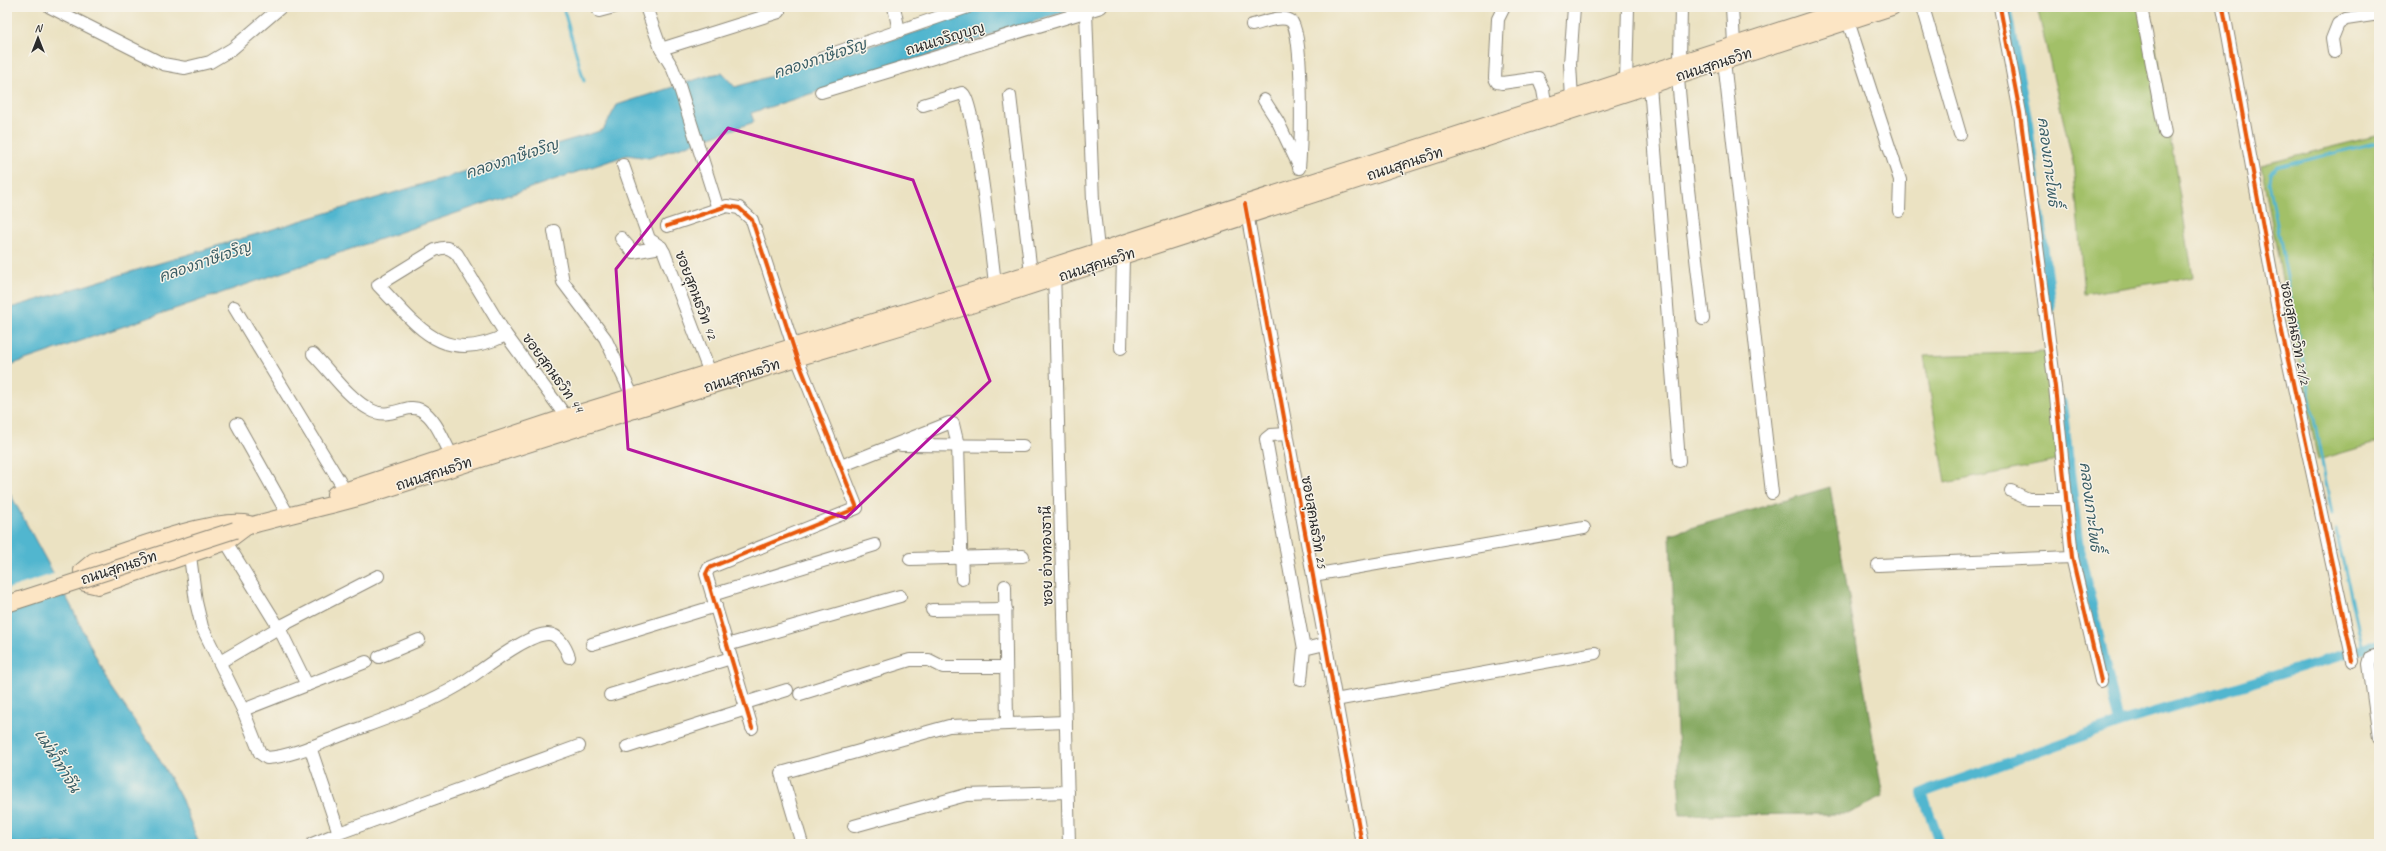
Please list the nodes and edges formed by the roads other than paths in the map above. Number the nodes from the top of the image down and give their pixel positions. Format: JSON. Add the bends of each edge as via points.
{"nodes":[{"id":1,"x":50,"y":7,"type":"edge"},
{"id":2,"x":281,"y":7,"type":"edge"},
{"id":3,"x":614,"y":7,"type":"edge"},
{"id":4,"x":646,"y":7,"type":"edge"},
{"id":5,"x":894,"y":7,"type":"edge"},
{"id":6,"x":968,"y":7,"type":"edge"},
{"id":7,"x":1101,"y":7,"type":"edge"},
{"id":8,"x":1504,"y":7,"type":"edge"},
{"id":9,"x":1574,"y":7,"type":"edge"},
{"id":10,"x":1628,"y":7,"type":"edge"},
{"id":11,"x":1681,"y":7,"type":"edge"},
{"id":12,"x":1732,"y":7,"type":"edge"},
{"id":13,"x":1892,"y":7,"type":"edge"},
{"id":14,"x":1923,"y":7,"type":"edge"},
{"id":15,"x":2000,"y":7,"type":"edge"},
{"id":16,"x":2141,"y":7,"type":"edge"},
{"id":17,"x":2222,"y":7,"type":"edge"},
{"id":18,"x":599,"y":11,"type":"dead end"},
{"id":19,"x":779,"y":12,"type":"dead end"},
{"id":20,"x":1072,"y":12,"type":"edge"},
{"id":21,"x":1086,"y":12,"type":"junction"},
{"id":22,"x":1850,"y":14,"type":"edge"},
{"id":23,"x":2379,"y":14,"type":"edge"},
{"id":24,"x":1252,"y":25,"type":"dead end"},
{"id":25,"x":899,"y":31,"type":"junction"},
{"id":26,"x":1734,"y":44,"type":"junction"},
{"id":27,"x":661,"y":50,"type":"junction"},
{"id":28,"x":2334,"y":52,"type":"dead end"},
{"id":29,"x":823,"y":57,"type":"dead end"},
{"id":30,"x":1724,"y":61,"type":"junction"},
{"id":31,"x":1678,"y":67,"type":"junction"},
{"id":32,"x":1626,"y":81,"type":"junction"},
{"id":33,"x":1650,"y":85,"type":"junction"},
{"id":34,"x":820,"y":92,"type":"dead end"},
{"id":35,"x":1010,"y":96,"type":"dead end"},
{"id":36,"x":1572,"y":99,"type":"junction"},
{"id":37,"x":1264,"y":100,"type":"dead end"},
{"id":38,"x":923,"y":105,"type":"dead end"},
{"id":39,"x":1546,"y":107,"type":"junction"},
{"id":40,"x":2165,"y":133,"type":"dead end"},
{"id":41,"x":1960,"y":134,"type":"dead end"},
{"id":42,"x":623,"y":165,"type":"dead end"},
{"id":43,"x":1299,"y":168,"type":"junction"},
{"id":44,"x":1304,"y":185,"type":"junction"},
{"id":45,"x":718,"y":209,"type":"junction"},
{"id":46,"x":1246,"y":210,"type":"junction"},
{"id":47,"x":1899,"y":211,"type":"dead end"},
{"id":48,"x":667,"y":226,"type":"dead end"},
{"id":49,"x":554,"y":232,"type":"dead end"},
{"id":50,"x":621,"y":238,"type":"dead end"},
{"id":51,"x":661,"y":247,"type":"junction"},
{"id":52,"x":1123,"y":256,"type":"junction"},
{"id":53,"x":1099,"y":258,"type":"junction"},
{"id":54,"x":1054,"y":272,"type":"junction"},
{"id":55,"x":1032,"y":274,"type":"junction"},
{"id":56,"x":996,"y":290,"type":"junction"},
{"id":57,"x":234,"y":307,"type":"dead end"},
{"id":58,"x":1703,"y":319,"type":"dead end"},
{"id":59,"x":506,"y":335,"type":"junction"},
{"id":60,"x":1121,"y":348,"type":"dead end"},
{"id":61,"x":794,"y":352,"type":"junction"},
{"id":62,"x":313,"y":354,"type":"dead end"},
{"id":63,"x":710,"y":373,"type":"junction"},
{"id":64,"x":633,"y":397,"type":"junction"},
{"id":65,"x":571,"y":423,"type":"junction"},
{"id":66,"x":237,"y":424,"type":"dead end"},
{"id":67,"x":1287,"y":434,"type":"junction"},
{"id":68,"x":896,"y":445,"type":"junction"},
{"id":69,"x":958,"y":445,"type":"junction"},
{"id":70,"x":1023,"y":446,"type":"dead end"},
{"id":71,"x":452,"y":456,"type":"junction"},
{"id":72,"x":1679,"y":461,"type":"dead end"},
{"id":73,"x":841,"y":466,"type":"junction"},
{"id":74,"x":2010,"y":491,"type":"dead end"},
{"id":75,"x":1772,"y":493,"type":"dead end"},
{"id":76,"x":348,"y":495,"type":"junction"},
{"id":77,"x":2066,"y":499,"type":"junction"},
{"id":78,"x":294,"y":513,"type":"junction"},
{"id":79,"x":1584,"y":528,"type":"dead end"},
{"id":80,"x":240,"y":531,"type":"junction"},
{"id":81,"x":876,"y":544,"type":"dead end"},
{"id":82,"x":190,"y":556,"type":"junction"},
{"id":83,"x":1023,"y":556,"type":"dead end"},
{"id":84,"x":962,"y":557,"type":"junction"},
{"id":85,"x":2072,"y":557,"type":"junction"},
{"id":86,"x":910,"y":559,"type":"dead end"},
{"id":87,"x":1878,"y":565,"type":"dead end"},
{"id":88,"x":1313,"y":575,"type":"junction"},
{"id":89,"x":378,"y":576,"type":"dead end"},
{"id":90,"x":962,"y":579,"type":"dead end"},
{"id":91,"x":1005,"y":586,"type":"dead end"},
{"id":92,"x":900,"y":596,"type":"dead end"},
{"id":93,"x":714,"y":600,"type":"junction"},
{"id":94,"x":7,"y":604,"type":"edge"},
{"id":95,"x":1006,"y":609,"type":"junction"},
{"id":96,"x":932,"y":610,"type":"dead end"},
{"id":97,"x":279,"y":628,"type":"junction"},
{"id":98,"x":419,"y":640,"type":"dead end"},
{"id":99,"x":592,"y":644,"type":"dead end"},
{"id":100,"x":727,"y":644,"type":"junction"},
{"id":101,"x":1325,"y":644,"type":"junction"},
{"id":102,"x":1304,"y":650,"type":"junction"},
{"id":103,"x":1595,"y":653,"type":"dead end"},
{"id":104,"x":2379,"y":655,"type":"edge"},
{"id":105,"x":2352,"y":656,"type":"dead end"},
{"id":106,"x":379,"y":657,"type":"dead end"},
{"id":107,"x":569,"y":657,"type":"dead end"},
{"id":108,"x":731,"y":658,"type":"junction"},
{"id":109,"x":220,"y":662,"type":"junction"},
{"id":110,"x":366,"y":662,"type":"dead end"},
{"id":111,"x":1006,"y":667,"type":"junction"},
{"id":112,"x":1301,"y":680,"type":"dead end"},
{"id":113,"x":2101,"y":681,"type":"dead end"},
{"id":114,"x":307,"y":684,"type":"junction"},
{"id":115,"x":787,"y":690,"type":"dead end"},
{"id":116,"x":800,"y":694,"type":"dead end"},
{"id":117,"x":610,"y":695,"type":"dead end"},
{"id":118,"x":1335,"y":700,"type":"junction"},
{"id":119,"x":746,"y":706,"type":"junction"},
{"id":120,"x":243,"y":710,"type":"junction"},
{"id":121,"x":1066,"y":722,"type":"junction"},
{"id":122,"x":1007,"y":723,"type":"junction"},
{"id":123,"x":752,"y":728,"type":"dead end"},
{"id":124,"x":2379,"y":738,"type":"edge"},
{"id":125,"x":578,"y":746,"type":"dead end"},
{"id":126,"x":310,"y":747,"type":"junction"},
{"id":127,"x":627,"y":747,"type":"dead end"},
{"id":128,"x":1068,"y":792,"type":"junction"},
{"id":129,"x":854,"y":826,"type":"dead end"},
{"id":130,"x":339,"y":833,"type":"junction"},
{"id":131,"x":312,"y":844,"type":"edge"},
{"id":132,"x":802,"y":844,"type":"edge"},
{"id":133,"x":1069,"y":844,"type":"edge"},
{"id":134,"x":1362,"y":844,"type":"edge"}],
"edges":[{"from":1,"to":2,"type":"street","via":[[163,64],[185,68],[210,62],[232,49]]},
{"from":3,"to":18,"type":"street"},
{"from":4,"to":27,"type":"street"},
{"from":5,"to":25,"type":"street"},
{"from":6,"to":25,"type":"street"},
{"from":7,"to":21,"type":"street","name":"ถนนเจริญบุญ"},
{"from":8,"to":39,"type":"street","via":[[1498,19],[1495,78],[1497,82],[1502,83],[1538,78]]},
{"from":9,"to":36,"type":"street","via":[[1570,64]]},
{"from":10,"to":32,"type":"street"},
{"from":11,"to":31,"type":"street"},
{"from":12,"to":26,"type":"street"},
{"from":13,"to":22,"type":"main road","name":"ถนนสุคนธวิท"},
{"from":14,"to":41,"type":"street"},
{"from":15,"to":77,"type":"street","via":[[2020,113]]},
{"from":16,"to":40,"type":"street"},
{"from":17,"to":105,"type":"street","name":"ซอยสุคนธวิท 21/2","via":[[2282,332]]},
{"from":19,"to":27,"type":"street"},
{"from":20,"to":21,"type":"street","name":"ถนนเจริญบุญ"},
{"from":20,"to":34,"type":"street","name":"ถนนเจริญบุญ"},
{"from":21,"to":53,"type":"street","via":[[1093,202]]},
{"from":22,"to":26,"type":"main road","name":"ถนนสุคนธวิท"},
{"from":22,"to":30,"type":"main road","name":"ถนนสุคนธวิท"},
{"from":22,"to":47,"type":"street","via":[[1900,180]]},
{"from":23,"to":28,"type":"street","via":[[2346,19],[2338,24],[2332,39]]},
{"from":24,"to":43,"type":"street","via":[[1281,18],[1294,24],[1300,70]]},
{"from":25,"to":29,"type":"street"},
{"from":26,"to":31,"type":"main road","name":"ถนนสุคนธวิท"},
{"from":27,"to":45,"type":"street","via":[[672,66],[678,82]]},
{"from":30,"to":31,"type":"main road","name":"ถนนสุคนธวิท"},
{"from":30,"to":75,"type":"street"},
{"from":31,"to":32,"type":"main road","name":"ถนนสุคนธวิท"},
{"from":31,"to":33,"type":"main road","name":"ถนนสุคนธวิท"},
{"from":31,"to":58,"type":"street","via":[[1688,189]]},
{"from":32,"to":36,"type":"main road","name":"ถนนสุคนธวิท"},
{"from":33,"to":46,"type":"main road","name":"ถนนสุคนธวิท"},
{"from":33,"to":72,"type":"street"},
{"from":35,"to":55,"type":"street"},
{"from":36,"to":39,"type":"main road","name":"ถนนสุคนธวิท"},
{"from":37,"to":43,"type":"street","via":[[1278,122]]},
{"from":38,"to":56,"type":"street","via":[[962,93],[966,97],[974,127]]},
{"from":39,"to":44,"type":"main road","name":"ถนนสุคนธวิท"},
{"from":42,"to":51,"type":"street","name":"ซอยสุคนธวิท 42","via":[[649,239]]},
{"from":43,"to":44,"type":"street"},
{"from":44,"to":46,"type":"main road","name":"ถนนสุคนธวิท"},
{"from":45,"to":48,"type":"street"},
{"from":45,"to":61,"type":"street","via":[[735,206],[752,220]]},
{"from":46,"to":52,"type":"main road","name":"ถนนสุคนธวิท"},
{"from":46,"to":53,"type":"main road","name":"ถนนสุคนธวิท"},
{"from":46,"to":67,"type":"street","name":"ซอยสุคนธวิท 25"},
{"from":49,"to":64,"type":"street","via":[[563,282],[605,338]]},
{"from":50,"to":51,"type":"street","via":[[633,252]]},
{"from":51,"to":63,"type":"street","name":"ซอยสุคนธวิท 42"},
{"from":52,"to":53,"type":"main road","name":"ถนนสุคนธวิท"},
{"from":52,"to":60,"type":"street"},
{"from":53,"to":54,"type":"main road","name":"ถนนสุคนธวิท"},
{"from":54,"to":55,"type":"main road","name":"ถนนสุคนธวิท"},
{"from":54,"to":56,"type":"main road","name":"ถนนสุคนธวิท"},
{"from":54,"to":121,"type":"street","name":"ซอย อ่างทองธานี"},
{"from":55,"to":56,"type":"main road","name":"ถนนสุคนธวิท"},
{"from":56,"to":61,"type":"main road","name":"ถนนสุคนธวิท"},
{"from":57,"to":76,"type":"street"},
{"from":59,"to":59,"type":"street","name":"ซอยสุคนธวิท 44","via":[[460,258],[450,248],[435,250],[378,285],[440,343],[465,347]]},
{"from":59,"to":65,"type":"street","name":"ซอยสุคนธวิท 44"},
{"from":61,"to":63,"type":"main road","name":"ถนนสุคนธวิท"},
{"from":61,"to":65,"type":"main road","name":"ถนนสุคนธวิท"},
{"from":61,"to":73,"type":"street"},
{"from":62,"to":71,"type":"street","via":[[360,403],[371,410],[382,415],[410,408],[420,409],[433,422]]},
{"from":63,"to":64,"type":"main road","name":"ถนนสุคนธวิท"},
{"from":64,"to":65,"type":"main road","name":"ถนนสุคนธวิท"},
{"from":65,"to":71,"type":"main road","name":"ถนนสุคนธวิท"},
{"from":65,"to":76,"type":"main road","name":"ถนนสุคนธวิท"},
{"from":66,"to":78,"type":"street"},
{"from":67,"to":88,"type":"street","name":"ซอยสุคนธวิท 25"},
{"from":67,"to":102,"type":"street","via":[[1270,435],[1266,439],[1275,501]]},
{"from":68,"to":69,"type":"street"},
{"from":68,"to":69,"type":"street","via":[[952,423]]},
{"from":68,"to":73,"type":"street"},
{"from":69,"to":70,"type":"street"},
{"from":69,"to":84,"type":"street"},
{"from":71,"to":76,"type":"main road","name":"ถนนสุคนธวิท"},
{"from":73,"to":93,"type":"street","via":[[857,508],[710,568],[706,574]]},
{"from":74,"to":77,"type":"street","via":[[2028,499]]},
{"from":76,"to":78,"type":"main road","name":"ถนนสุคนธวิท","via":[[320,500]]},
{"from":77,"to":85,"type":"street"},
{"from":78,"to":80,"type":"main road","name":"ถนนสุคนธวิท"},
{"from":79,"to":88,"type":"street"},
{"from":80,"to":82,"type":"main road"},
{"from":80,"to":82,"type":"main road","via":[[239,521],[204,527],[94,561],[82,571],[85,583],[98,586]]},
{"from":80,"to":94,"type":"main road","name":"ถนนสุคนธวิท","bridge":true},
{"from":80,"to":97,"type":"street"},
{"from":81,"to":93,"type":"street"},
{"from":82,"to":109,"type":"street","via":[[202,627]]},
{"from":83,"to":84,"type":"street"},
{"from":84,"to":86,"type":"street"},
{"from":84,"to":90,"type":"street"},
{"from":85,"to":87,"type":"street"},
{"from":85,"to":113,"type":"street"},
{"from":88,"to":101,"type":"street","name":"ซอยสุคนธวิท 25"},
{"from":89,"to":97,"type":"street"},
{"from":91,"to":95,"type":"street"},
{"from":92,"to":100,"type":"street"},
{"from":93,"to":99,"type":"street"},
{"from":93,"to":100,"type":"street"},
{"from":95,"to":96,"type":"street"},
{"from":95,"to":111,"type":"street"},
{"from":97,"to":109,"type":"street"},
{"from":97,"to":114,"type":"street"},
{"from":98,"to":106,"type":"street"},
{"from":100,"to":108,"type":"street"},
{"from":101,"to":102,"type":"street"},
{"from":101,"to":118,"type":"street","name":"ซอยสุคนธวิท 25"},
{"from":102,"to":112,"type":"street"},
{"from":103,"to":118,"type":"street"},
{"from":104,"to":124,"type":"street","via":[[2370,657],[2369,664]]},
{"from":107,"to":126,"type":"street","via":[[558,639],[549,634],[543,635],[525,642],[458,686],[414,708]]},
{"from":108,"to":117,"type":"street"},
{"from":108,"to":119,"type":"street"},
{"from":109,"to":120,"type":"street"},
{"from":110,"to":114,"type":"street"},
{"from":111,"to":116,"type":"street","via":[[943,667],[929,660],[910,660]]},
{"from":111,"to":122,"type":"street"},
{"from":114,"to":120,"type":"street"},
{"from":115,"to":119,"type":"street"},
{"from":118,"to":134,"type":"street","name":"ซอยสุคนธวิท 25"},
{"from":119,"to":123,"type":"street"},
{"from":119,"to":127,"type":"street"},
{"from":120,"to":126,"type":"street","via":[[260,753],[267,758]]},
{"from":121,"to":122,"type":"street"},
{"from":121,"to":128,"type":"street","name":"ซอย อ่างทองธานี"},
{"from":122,"to":132,"type":"street","via":[[935,728],[781,773]]},
{"from":125,"to":130,"type":"street"},
{"from":126,"to":130,"type":"street"},
{"from":128,"to":129,"type":"street","via":[[966,795]]},
{"from":128,"to":133,"type":"street","name":"ซอย อ่างทองธานี"},
{"from":130,"to":131,"type":"street"}]}
